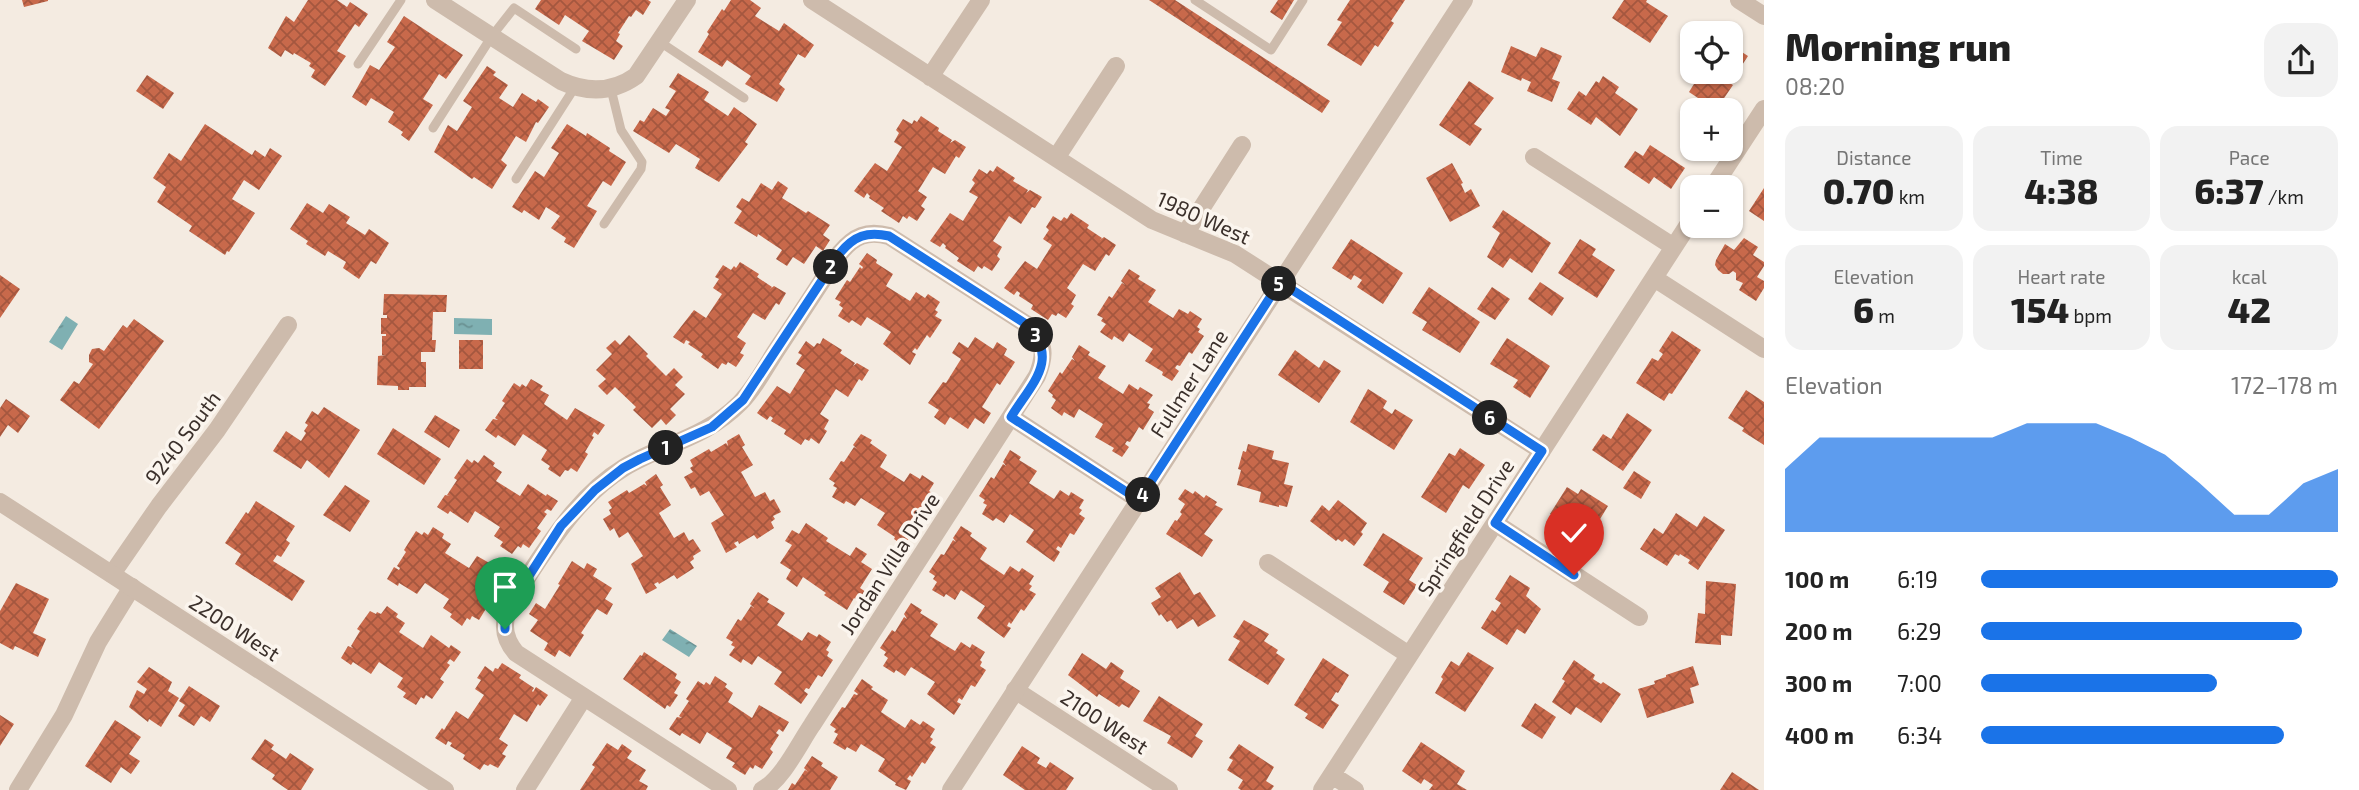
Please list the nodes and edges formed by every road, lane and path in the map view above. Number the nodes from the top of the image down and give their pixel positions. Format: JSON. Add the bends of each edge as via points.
{"nodes":[{"id":1,"x":401,"y":0,"type":"edge"},
{"id":2,"x":435,"y":0,"type":"edge"},
{"id":3,"x":812,"y":0,"type":"edge"},
{"id":4,"x":981,"y":0,"type":"edge"},
{"id":5,"x":1195,"y":0,"type":"edge"},
{"id":6,"x":1303,"y":0,"type":"edge"},
{"id":7,"x":1464,"y":0,"type":"edge"},
{"id":8,"x":1739,"y":0,"type":"edge"},
{"id":9,"x":682,"y":2,"type":"edge"},
{"id":10,"x":1764,"y":16,"type":"edge"},
{"id":11,"x":492,"y":36,"type":"junction"},
{"id":12,"x":660,"y":42,"type":"junction"},
{"id":13,"x":576,"y":49,"type":"dead end"},
{"id":14,"x":358,"y":64,"type":"dead end"},
{"id":15,"x":1116,"y":66,"type":"dead end"},
{"id":16,"x":930,"y":77,"type":"junction"},
{"id":17,"x":575,"y":87,"type":"junction"},
{"id":18,"x":603,"y":90,"type":"junction"},
{"id":19,"x":744,"y":98,"type":"dead end"},
{"id":20,"x":1764,"y":109,"type":"edge"},
{"id":21,"x":433,"y":128,"type":"dead end"},
{"id":22,"x":1242,"y":145,"type":"dead end"},
{"id":23,"x":1534,"y":157,"type":"dead end"},
{"id":24,"x":1056,"y":158,"type":"junction"},
{"id":25,"x":1721,"y":175,"type":"edge"},
{"id":26,"x":516,"y":179,"type":"dead end"},
{"id":27,"x":604,"y":224,"type":"dead end"},
{"id":28,"x":1185,"y":234,"type":"junction"},
{"id":29,"x":1680,"y":238,"type":"edge"},
{"id":30,"x":1674,"y":247,"type":"junction"},
{"id":31,"x":1654,"y":278,"type":"junction"},
{"id":32,"x":1280,"y":282,"type":"junction"},
{"id":33,"x":288,"y":325,"type":"dead end"},
{"id":34,"x":1764,"y":349,"type":"edge"},
{"id":35,"x":1011,"y":417,"type":"junction"},
{"id":36,"x":1542,"y":451,"type":"junction"},
{"id":37,"x":1139,"y":500,"type":"junction"},
{"id":38,"x":0,"y":502,"type":"edge"},
{"id":39,"x":1495,"y":523,"type":"junction"},
{"id":40,"x":1268,"y":564,"type":"dead end"},
{"id":41,"x":112,"y":575,"type":"junction"},
{"id":42,"x":132,"y":587,"type":"junction"},
{"id":43,"x":1639,"y":617,"type":"dead end"},
{"id":44,"x":1409,"y":655,"type":"junction"},
{"id":45,"x":1016,"y":690,"type":"junction"},
{"id":46,"x":584,"y":697,"type":"junction"},
{"id":47,"x":1327,"y":783,"type":"edge"},
{"id":48,"x":18,"y":790,"type":"edge"},
{"id":49,"x":445,"y":790,"type":"edge"},
{"id":50,"x":525,"y":790,"type":"edge"},
{"id":51,"x":728,"y":790,"type":"edge"},
{"id":52,"x":762,"y":790,"type":"edge"},
{"id":53,"x":951,"y":790,"type":"edge"},
{"id":54,"x":1169,"y":790,"type":"edge"},
{"id":55,"x":1355,"y":790,"type":"edge"}],
"edges":[{"from":1,"to":14,"type":"lane"},
{"from":2,"to":11,"type":"street"},
{"from":3,"to":16,"type":"street","name":"1980 West"},
{"from":4,"to":16,"type":"street"},
{"from":5,"to":6,"type":"lane","via":[[1271,50]]},
{"from":7,"to":32,"type":"street","name":"Fullmer Lane"},
{"from":8,"to":10,"type":"street"},
{"from":9,"to":12,"type":"street"},
{"from":11,"to":13,"type":"lane","via":[[513,8]]},
{"from":11,"to":17,"type":"street"},
{"from":11,"to":21,"type":"lane"},
{"from":12,"to":18,"type":"street","via":[[636,76]]},
{"from":12,"to":19,"type":"lane"},
{"from":15,"to":24,"type":"street"},
{"from":16,"to":24,"type":"street","name":"1980 West"},
{"from":17,"to":18,"type":"street"},
{"from":17,"to":26,"type":"lane"},
{"from":18,"to":27,"type":"lane","via":[[642,162]]},
{"from":20,"to":25,"type":"street"},
{"from":22,"to":28,"type":"street"},
{"from":23,"to":30,"type":"street"},
{"from":24,"to":28,"type":"street","name":"1980 West","via":[[1152,220]]},
{"from":28,"to":32,"type":"street","name":"1980 West","via":[[1235,254]]},
{"from":29,"to":30,"type":"street","name":"Springfield Drive"},
{"from":30,"to":31,"type":"street","name":"Springfield Drive"},
{"from":31,"to":34,"type":"street"},
{"from":31,"to":36,"type":"street","name":"Springfield Drive"},
{"from":32,"to":36,"type":"street","name":"1980 West"},
{"from":32,"to":37,"type":"street","name":"Fullmer Lane"},
{"from":33,"to":41,"type":"street","name":"9240 South"},
{"from":35,"to":37,"type":"street"},
{"from":35,"to":46,"type":"street","name":"Jordan Villa Drive","via":[[1037,376],[1044,354],[1041,342],[1026,324],[889,236],[867,233],[856,237],[840,253],[743,400],[712,427],[623,468],[578,506],[509,607],[506,638],[516,653]]},
{"from":35,"to":52,"type":"street","name":"Jordan Villa Drive","via":[[778,777]]},
{"from":36,"to":39,"type":"street","name":"Springfield Drive"},
{"from":37,"to":45,"type":"street","name":"Fullmer Lane"},
{"from":38,"to":41,"type":"street","name":"2200 West"},
{"from":39,"to":43,"type":"street"},
{"from":39,"to":44,"type":"street","name":"Springfield Drive"},
{"from":40,"to":44,"type":"street"},
{"from":41,"to":42,"type":"street","name":"2200 West"},
{"from":42,"to":48,"type":"street"},
{"from":42,"to":49,"type":"street","name":"2200 West"},
{"from":44,"to":47,"type":"street","name":"Springfield Drive"},
{"from":45,"to":53,"type":"street","name":"Fullmer Lane"},
{"from":45,"to":54,"type":"street","name":"2100 West"},
{"from":46,"to":50,"type":"street"},
{"from":46,"to":51,"type":"street"},
{"from":47,"to":55,"type":"street"}]}
